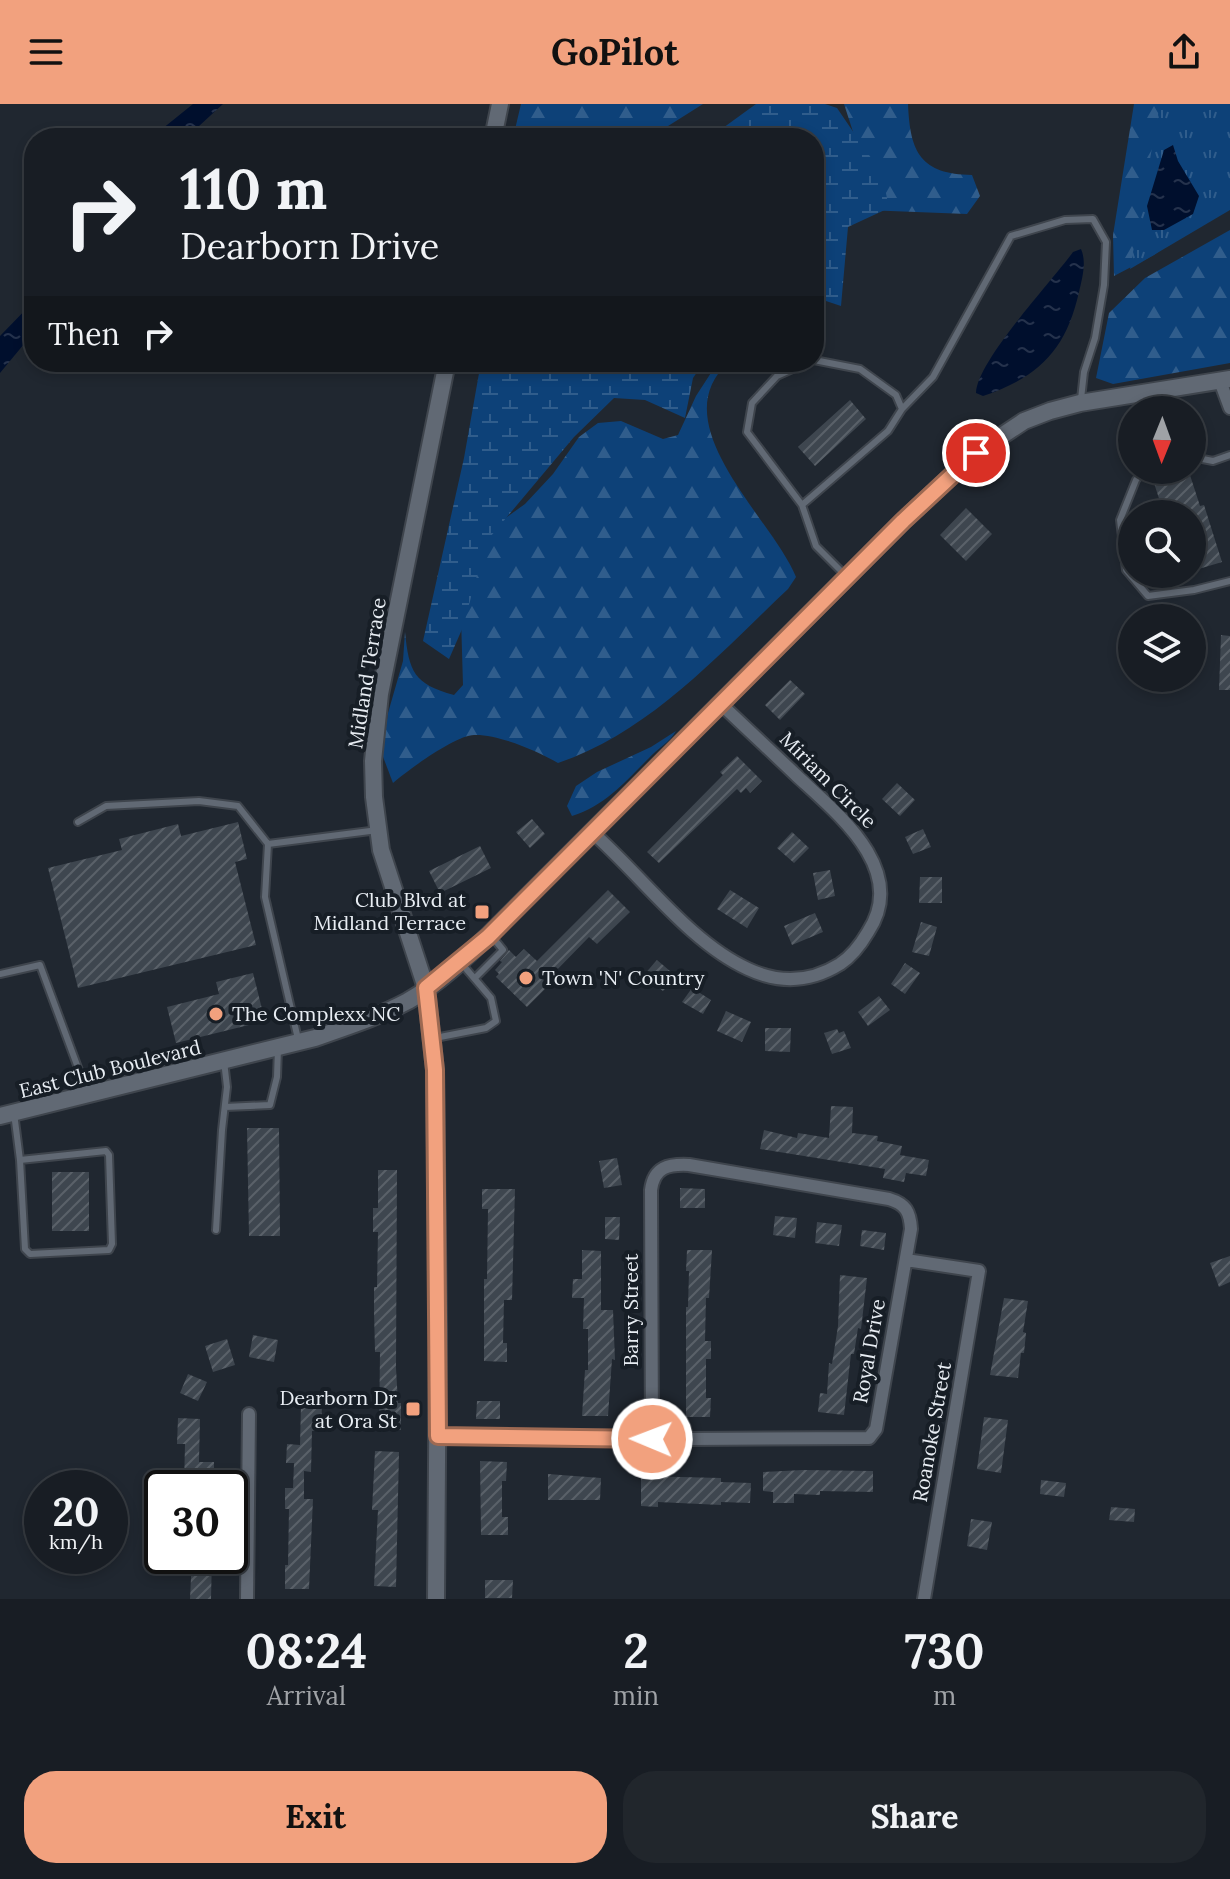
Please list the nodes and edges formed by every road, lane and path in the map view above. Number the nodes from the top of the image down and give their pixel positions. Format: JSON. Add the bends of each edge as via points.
{"nodes":[{"id":1,"x":500,"y":104,"type":"edge"},
{"id":2,"x":495,"y":128,"type":"edge"},
{"id":3,"x":824,"y":362,"type":"edge"},
{"id":4,"x":445,"y":372,"type":"edge"},
{"id":5,"x":786,"y":372,"type":"edge"},
{"id":6,"x":1225,"y":380,"type":"edge"},
{"id":7,"x":1080,"y":403,"type":"junction"},
{"id":8,"x":1230,"y":408,"type":"edge"},
{"id":9,"x":902,"y":409,"type":"junction"},
{"id":10,"x":1230,"y":455,"type":"edge"},
{"id":11,"x":1206,"y":460,"type":"edge"},
{"id":12,"x":1134,"y":484,"type":"edge"},
{"id":13,"x":802,"y":505,"type":"junction"},
{"id":14,"x":847,"y":577,"type":"junction"},
{"id":15,"x":1230,"y":581,"type":"edge"},
{"id":16,"x":722,"y":705,"type":"junction"},
{"id":17,"x":78,"y":822,"type":"dead end"},
{"id":18,"x":378,"y":830,"type":"junction"},
{"id":19,"x":593,"y":833,"type":"junction"},
{"id":20,"x":268,"y":844,"type":"junction"},
{"id":21,"x":490,"y":934,"type":"junction"},
{"id":22,"x":460,"y":962,"type":"junction"},
{"id":23,"x":0,"y":974,"type":"edge"},
{"id":24,"x":475,"y":978,"type":"junction"},
{"id":25,"x":426,"y":988,"type":"junction"},
{"id":26,"x":432,"y":1039,"type":"junction"},
{"id":27,"x":299,"y":1042,"type":"junction"},
{"id":28,"x":278,"y":1048,"type":"junction"},
{"id":29,"x":224,"y":1061,"type":"junction"},
{"id":30,"x":88,"y":1095,"type":"junction"},
{"id":31,"x":225,"y":1107,"type":"junction"},
{"id":32,"x":7,"y":1114,"type":"edge"},
{"id":33,"x":20,"y":1160,"type":"junction"},
{"id":34,"x":652,"y":1181,"type":"joint"},
{"id":35,"x":216,"y":1230,"type":"dead end"},
{"id":36,"x":906,"y":1260,"type":"junction"},
{"id":37,"x":249,"y":1414,"type":"dead end"},
{"id":38,"x":438,"y":1436,"type":"junction"},
{"id":39,"x":652,"y":1439,"type":"junction"},
{"id":40,"x":247,"y":1599,"type":"edge"},
{"id":41,"x":436,"y":1599,"type":"edge"},
{"id":42,"x":924,"y":1599,"type":"edge"}],
"edges":[{"from":1,"to":2,"type":"street"},
{"from":3,"to":9,"type":"lane","via":[[860,369],[896,395]]},
{"from":4,"to":18,"type":"street","name":"Midland Terrace","via":[[380,694],[373,761]]},
{"from":5,"to":13,"type":"lane","via":[[752,403],[747,432]]},
{"from":6,"to":7,"type":"street","name":"East Club Boulevard"},
{"from":6,"to":8,"type":"street"},
{"from":7,"to":9,"type":"lane","via":[[1104,285],[1106,242],[1093,219],[1065,220],[1011,236],[933,377]]},
{"from":7,"to":14,"type":"street","name":"East Club Boulevard","via":[[1024,421],[976,453]]},
{"from":9,"to":13,"type":"lane","via":[[888,431]]},
{"from":10,"to":11,"type":"lane"},
{"from":12,"to":15,"type":"lane","via":[[1120,520],[1126,570],[1148,596]]},
{"from":13,"to":14,"type":"lane","via":[[816,546]]},
{"from":14,"to":16,"type":"street","name":"East Club Boulevard"},
{"from":16,"to":19,"type":"street","name":"East Club Boulevard"},
{"from":16,"to":19,"type":"street","name":"Miriam Circle","via":[[846,822],[867,849],[876,869],[879,906],[872,926],[845,961],[803,979],[776,978],[731,961]]},
{"from":17,"to":20,"type":"lane","via":[[106,806],[199,801],[238,806]]},
{"from":18,"to":20,"type":"lane"},
{"from":18,"to":25,"type":"street","name":"Midland Terrace"},
{"from":19,"to":21,"type":"street","name":"East Club Boulevard"},
{"from":20,"to":27,"type":"lane","via":[[265,897]]},
{"from":21,"to":22,"type":"street","name":"East Club Boulevard"},
{"from":21,"to":24,"type":"lane","via":[[503,950]]},
{"from":22,"to":24,"type":"lane"},
{"from":22,"to":25,"type":"street","name":"East Club Boulevard"},
{"from":23,"to":30,"type":"lane","via":[[40,965]]},
{"from":24,"to":26,"type":"lane","via":[[491,998],[496,1021],[486,1028]]},
{"from":25,"to":26,"type":"street","name":"Midland Terrace"},
{"from":25,"to":27,"type":"street","name":"East Club Boulevard","via":[[359,1023]]},
{"from":26,"to":38,"type":"street","name":"Midland Terrace"},
{"from":27,"to":28,"type":"street","name":"East Club Boulevard"},
{"from":28,"to":29,"type":"street","name":"East Club Boulevard"},
{"from":28,"to":31,"type":"lane","via":[[270,1105]]},
{"from":29,"to":30,"type":"street","name":"East Club Boulevard"},
{"from":29,"to":31,"type":"lane"},
{"from":30,"to":32,"type":"street","name":"East Club Boulevard"},
{"from":31,"to":35,"type":"lane"},
{"from":32,"to":33,"type":"lane"},
{"from":33,"to":33,"type":"lane","via":[[25,1249],[30,1254],[109,1250],[106,1151]]},
{"from":34,"to":36,"type":"street","name":"Royal Drive","via":[[661,1167],[673,1164],[898,1202],[910,1216]]},
{"from":34,"to":39,"type":"street","name":"Barry Street"},
{"from":36,"to":39,"type":"street","name":"Royal Drive","via":[[876,1429],[869,1438]]},
{"from":36,"to":42,"type":"street","name":"Roanoke Street","via":[[979,1271]]},
{"from":37,"to":40,"type":"street"},
{"from":38,"to":39,"type":"street"},
{"from":38,"to":41,"type":"street","name":"Midland Terrace"}]}
